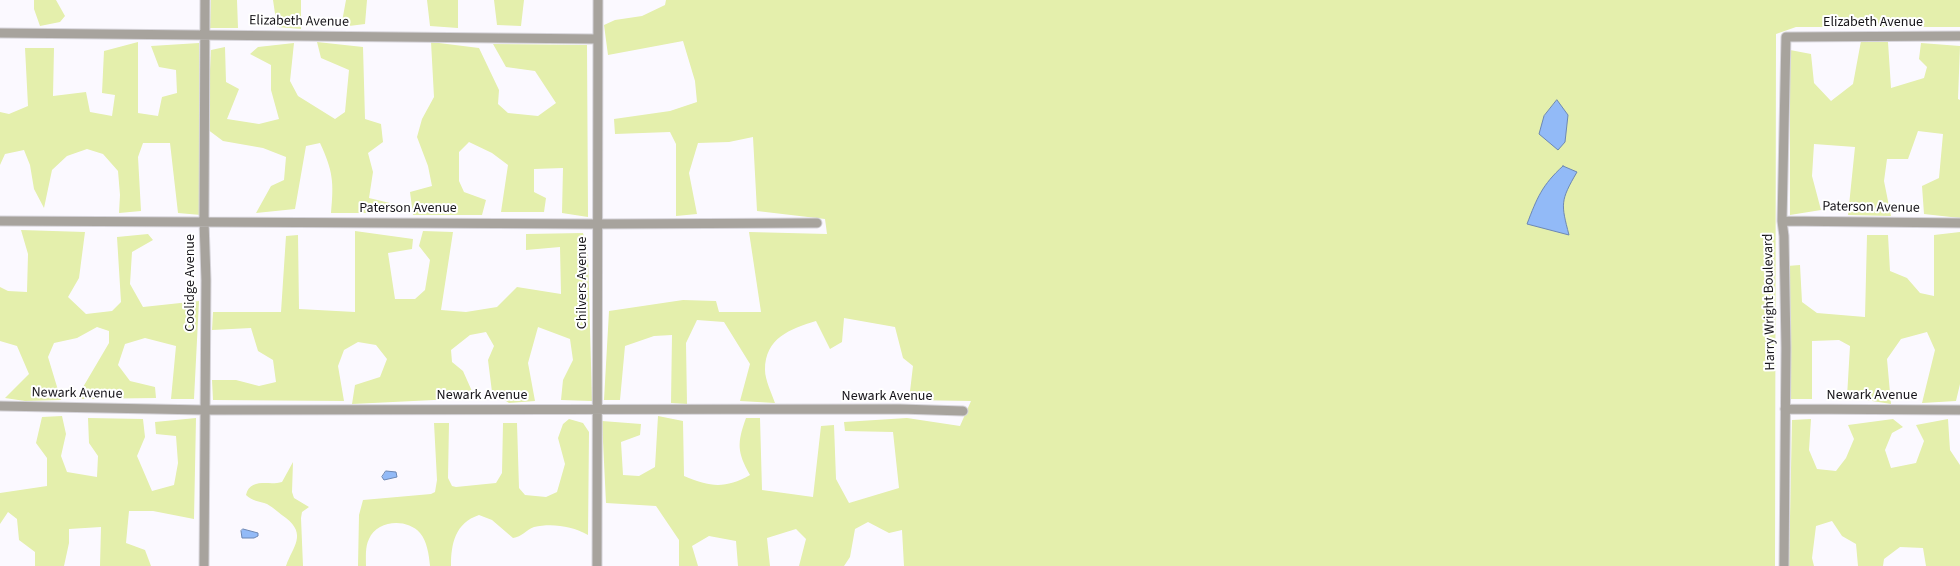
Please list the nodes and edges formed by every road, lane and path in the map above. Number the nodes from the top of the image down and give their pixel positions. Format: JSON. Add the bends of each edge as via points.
{"nodes":[{"id":1,"x":205,"y":0,"type":"edge"},
{"id":2,"x":598,"y":0,"type":"edge"},
{"id":3,"x":0,"y":33,"type":"edge"},
{"id":4,"x":204,"y":34,"type":"junction"},
{"id":5,"x":1960,"y":36,"type":"edge"},
{"id":6,"x":1786,"y":37,"type":"joint"},
{"id":7,"x":598,"y":39,"type":"junction"},
{"id":8,"x":0,"y":220,"type":"edge"},
{"id":9,"x":204,"y":221,"type":"junction"},
{"id":10,"x":1782,"y":221,"type":"junction"},
{"id":11,"x":817,"y":223,"type":"dead end"},
{"id":12,"x":1960,"y":223,"type":"edge"},
{"id":13,"x":596,"y":224,"type":"junction"},
{"id":14,"x":0,"y":406,"type":"edge"},
{"id":15,"x":1785,"y":409,"type":"junction"},
{"id":16,"x":204,"y":410,"type":"junction"},
{"id":17,"x":598,"y":410,"type":"junction"},
{"id":18,"x":1960,"y":410,"type":"edge"},
{"id":19,"x":963,"y":411,"type":"dead end"},
{"id":20,"x":204,"y":566,"type":"edge"},
{"id":21,"x":597,"y":566,"type":"edge"},
{"id":22,"x":1784,"y":566,"type":"edge"}],
"edges":[{"from":1,"to":4,"type":"street","name":"Coolidge Avenue"},
{"from":2,"to":7,"type":"street","name":"Chilvers Avenue"},
{"from":3,"to":4,"type":"street","name":"Elizabeth Avenue"},
{"from":4,"to":7,"type":"street","name":"Elizabeth Avenue"},
{"from":4,"to":9,"type":"street","name":"Coolidge Avenue"},
{"from":5,"to":6,"type":"street","name":"Elizabeth Avenue"},
{"from":6,"to":10,"type":"street","name":"Harry Wright Boulevard"},
{"from":7,"to":13,"type":"street","name":"Chilvers Avenue"},
{"from":8,"to":9,"type":"street","name":"Paterson Avenue"},
{"from":9,"to":13,"type":"street","name":"Paterson Avenue"},
{"from":9,"to":16,"type":"street","name":"Coolidge Avenue"},
{"from":10,"to":12,"type":"street","name":"Paterson Avenue"},
{"from":10,"to":15,"type":"street","name":"Harry Wright Boulevard"},
{"from":11,"to":13,"type":"street","name":"Paterson Avenue"},
{"from":13,"to":17,"type":"street","name":"Chilvers Avenue"},
{"from":14,"to":16,"type":"street","name":"Newark Avenue"},
{"from":15,"to":18,"type":"street","name":"Newark Avenue"},
{"from":15,"to":22,"type":"street","name":"Harry Wright Boulevard"},
{"from":16,"to":17,"type":"street","name":"Newark Avenue"},
{"from":16,"to":20,"type":"street","name":"Coolidge Avenue"},
{"from":17,"to":19,"type":"street","name":"Newark Avenue"},
{"from":17,"to":21,"type":"street","name":"Chilvers Avenue"}]}
